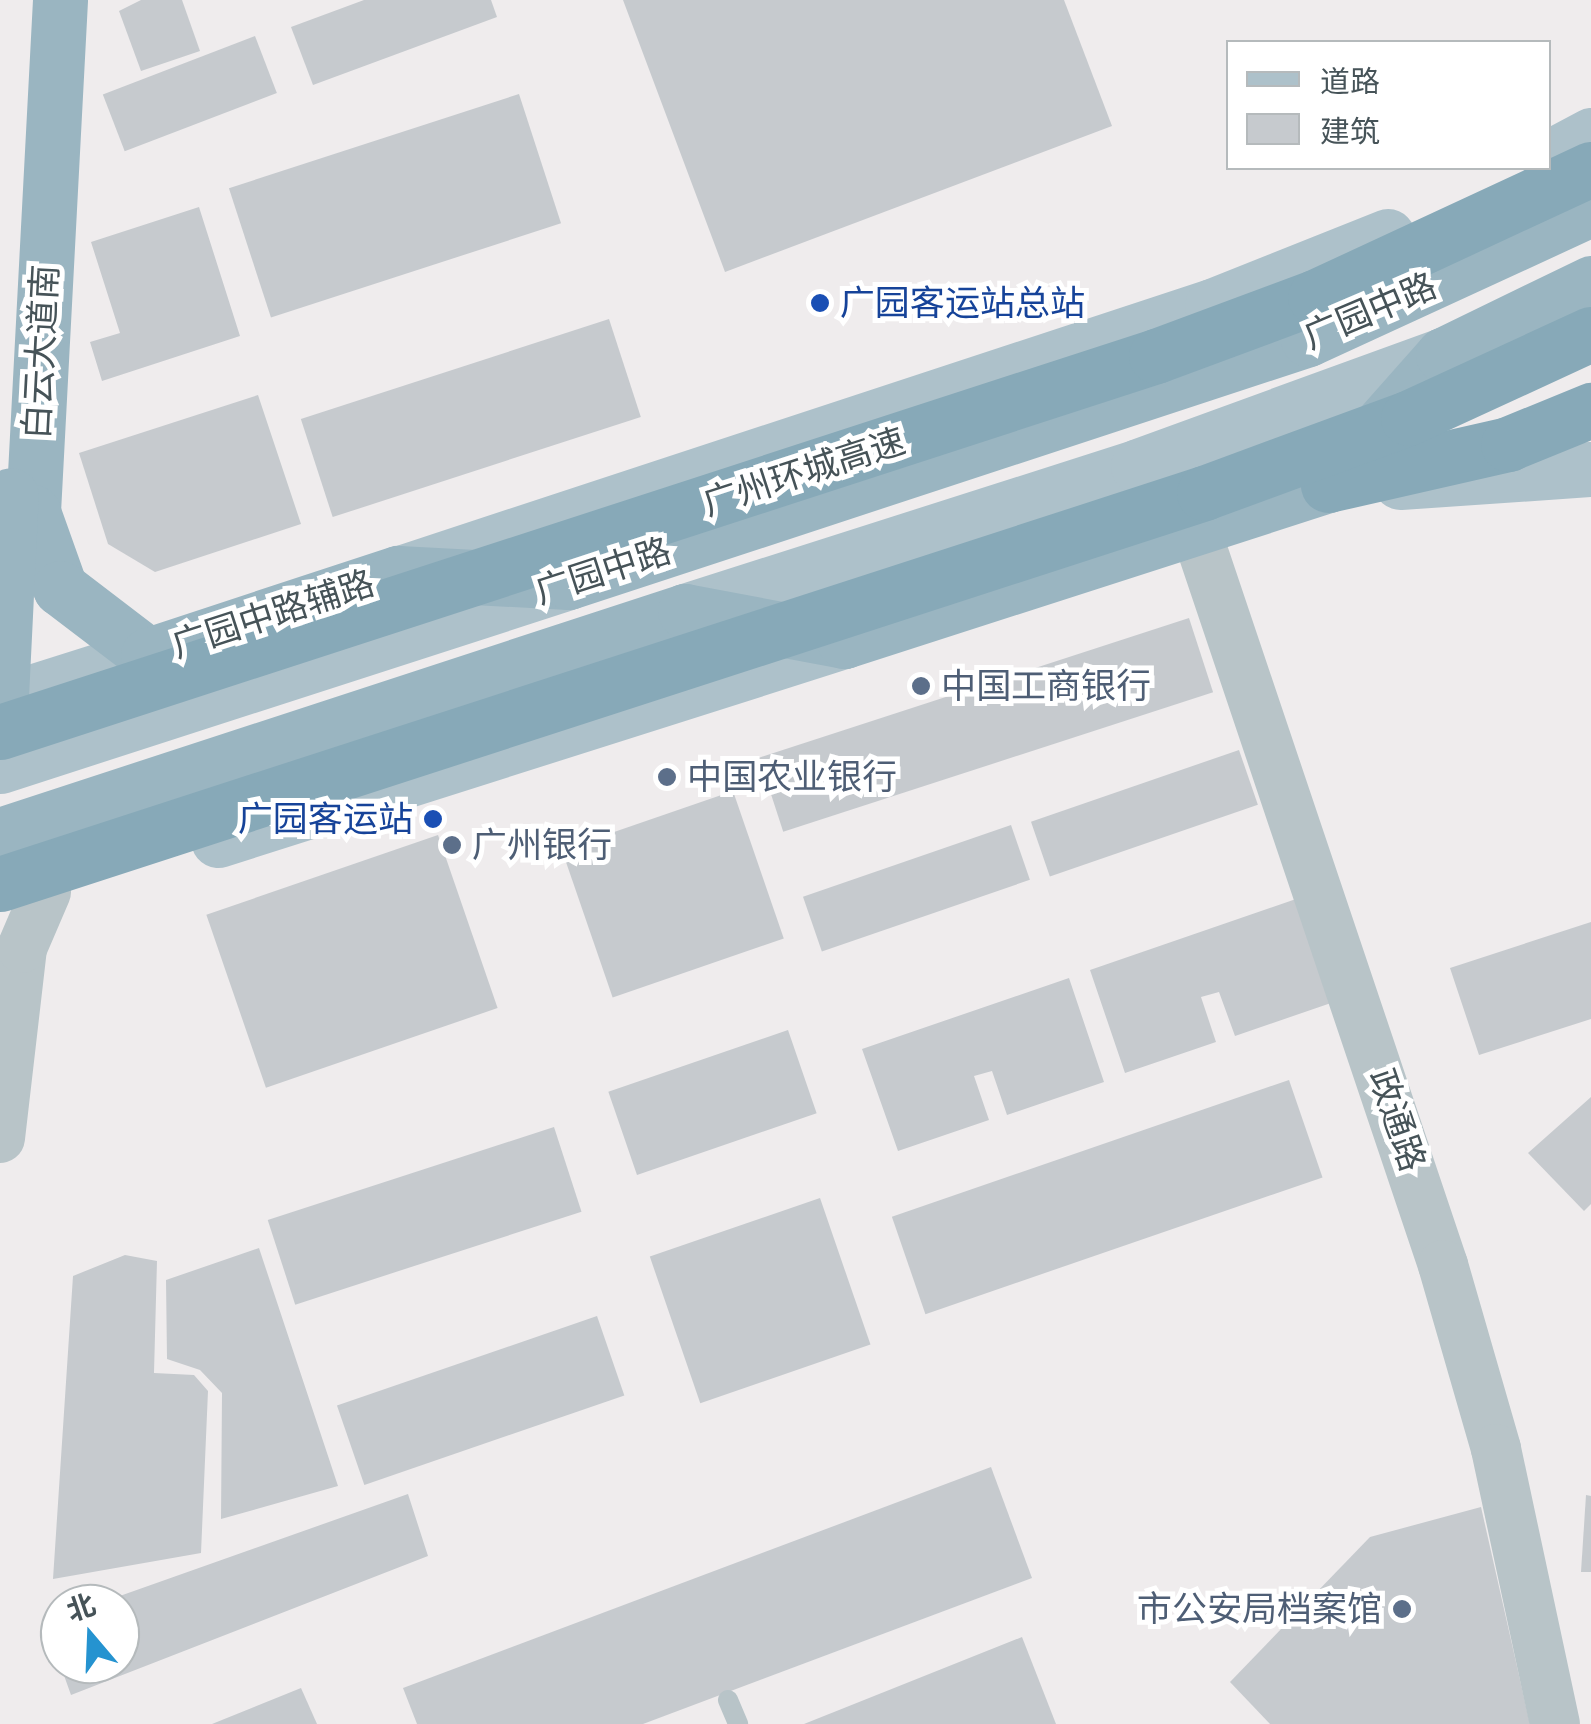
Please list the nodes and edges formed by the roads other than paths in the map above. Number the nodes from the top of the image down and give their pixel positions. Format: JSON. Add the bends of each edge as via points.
{"nodes":[{"id":1,"x":31,"y":0,"type":"edge"},
{"id":2,"x":60,"y":0,"type":"edge"},
{"id":3,"x":1591,"y":135,"type":"edge"},
{"id":4,"x":1551,"y":156,"type":"edge"},
{"id":5,"x":1591,"y":168,"type":"edge"},
{"id":6,"x":1526,"y":170,"type":"edge"},
{"id":7,"x":1591,"y":209,"type":"edge"},
{"id":8,"x":1412,"y":225,"type":"junction"},
{"id":9,"x":1591,"y":283,"type":"edge"},
{"id":10,"x":1591,"y":334,"type":"edge"},
{"id":11,"x":1308,"y":339,"type":"junction"},
{"id":12,"x":1443,"y":355,"type":"junction"},
{"id":13,"x":1591,"y":410,"type":"edge"},
{"id":14,"x":1138,"y":466,"type":"junction"},
{"id":15,"x":1591,"y":469,"type":"edge"},
{"id":16,"x":1328,"y":485,"type":"junction"},
{"id":17,"x":16,"y":508,"type":"edge"},
{"id":18,"x":1195,"y":528,"type":"junction"},
{"id":19,"x":398,"y":573,"type":"junction"},
{"id":20,"x":569,"y":582,"type":"junction"},
{"id":21,"x":685,"y":611,"type":"junction"},
{"id":22,"x":844,"y":640,"type":"junction"},
{"id":23,"x":148,"y":655,"type":"junction"},
{"id":24,"x":0,"y":702,"type":"edge"},
{"id":25,"x":399,"y":703,"type":"junction"},
{"id":26,"x":0,"y":717,"type":"edge"},
{"id":27,"x":0,"y":732,"type":"edge"},
{"id":28,"x":0,"y":766,"type":"edge"},
{"id":29,"x":298,"y":816,"type":"junction"},
{"id":30,"x":0,"y":836,"type":"edge"},
{"id":31,"x":15,"y":894,"type":"edge"},
{"id":32,"x":0,"y":1138,"type":"edge"},
{"id":33,"x":728,"y":1700,"type":"dead end"},
{"id":34,"x":738,"y":1724,"type":"edge"},
{"id":35,"x":1554,"y":1724,"type":"edge"}],
"edges":[{"from":1,"to":26,"type":"highway"},
{"from":2,"to":17,"type":"highway","name":"白云大道南"},
{"from":3,"to":4,"type":"main road"},
{"from":5,"to":27,"type":"highway","name":"广州环城高速","via":[[1315,297],[1156,356]]},
{"from":6,"to":8,"type":"main road"},
{"from":7,"to":11,"type":"highway","name":"广园中路"},
{"from":8,"to":11,"type":"main road"},
{"from":8,"to":19,"type":"main road","via":[[1212,306]]},
{"from":9,"to":12,"type":"highway","name":"广园中路"},
{"from":10,"to":31,"type":"highway","via":[[1408,418],[1204,494]]},
{"from":11,"to":20,"type":"highway","name":"广园中路"},
{"from":12,"to":14,"type":"main road","name":"广园中路"},
{"from":12,"to":16,"type":"highway"},
{"from":13,"to":16,"type":"highway","via":[[1508,444]]},
{"from":14,"to":16,"type":"main road"},
{"from":14,"to":21,"type":"main road","name":"广园中路"},
{"from":15,"to":16,"type":"main road"},
{"from":16,"to":18,"type":"highway"},
{"from":17,"to":23,"type":"highway","name":"白云大道南","via":[[60,588]]},
{"from":18,"to":22,"type":"highway"},
{"from":18,"to":35,"type":"street","name":"政通路","via":[[1449,1282],[1496,1449]]},
{"from":19,"to":20,"type":"highway"},
{"from":19,"to":23,"type":"highway","name":"广园中路辅路"},
{"from":20,"to":28,"type":"main road","name":"广园中路"},
{"from":21,"to":22,"type":"highway"},
{"from":21,"to":25,"type":"highway","name":"广园中路"},
{"from":22,"to":29,"type":"main road"},
{"from":23,"to":24,"type":"main road"},
{"from":25,"to":29,"type":"main road"},
{"from":25,"to":30,"type":"highway","name":"广园中路"},
{"from":29,"to":31,"type":"main road"},
{"from":31,"to":32,"type":"street","via":[[18,964]]},
{"from":33,"to":34,"type":"lane"}]}
